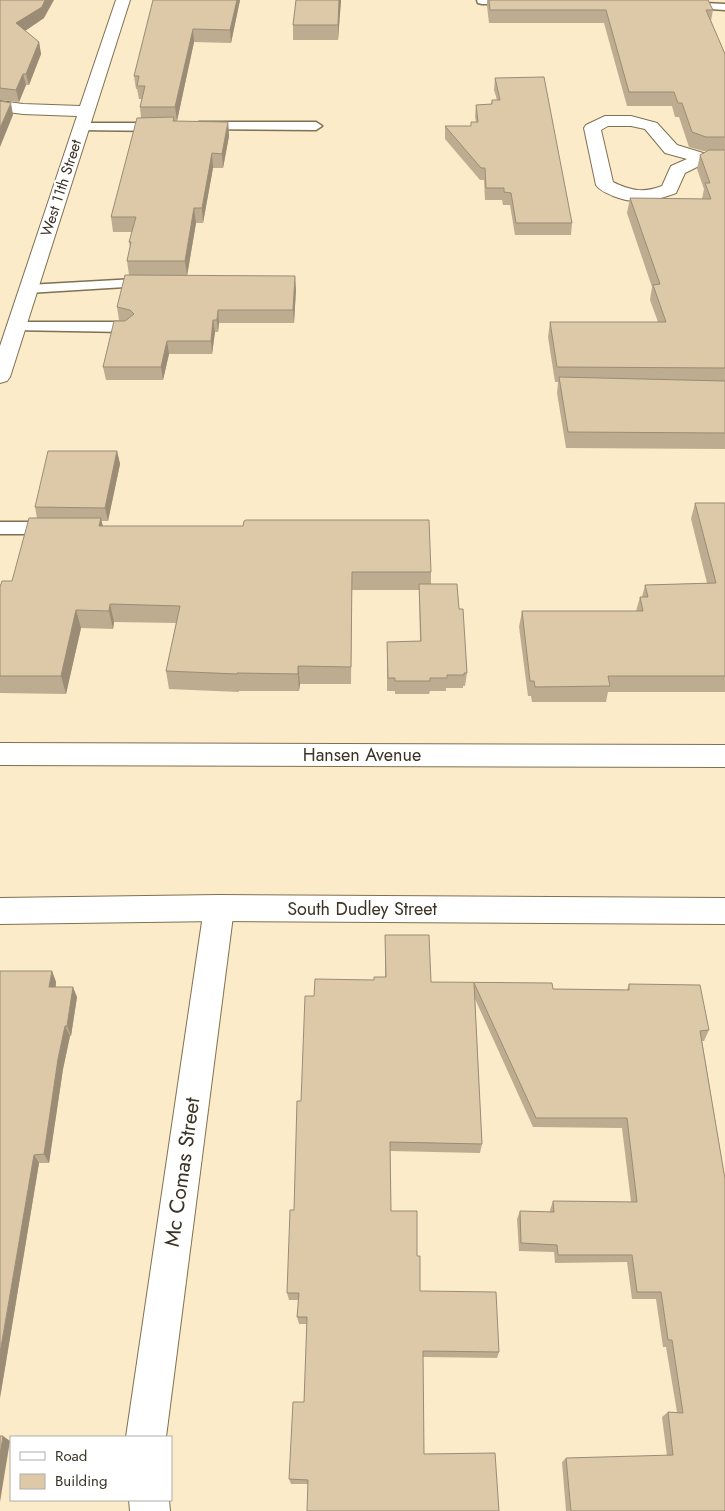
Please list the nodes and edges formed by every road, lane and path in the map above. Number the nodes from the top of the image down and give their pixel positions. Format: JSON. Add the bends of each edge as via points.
{"nodes":[{"id":1,"x":123,"y":0,"type":"edge"},
{"id":2,"x":482,"y":1,"type":"edge"},
{"id":3,"x":530,"y":1,"type":"edge"},
{"id":4,"x":673,"y":4,"type":"edge"},
{"id":5,"x":725,"y":7,"type":"edge"},
{"id":6,"x":0,"y":106,"type":"edge"},
{"id":7,"x":22,"y":110,"type":"junction"},
{"id":8,"x":0,"y":113,"type":"edge"},
{"id":9,"x":84,"y":119,"type":"junction"},
{"id":10,"x":316,"y":126,"type":"dead end"},
{"id":11,"x":702,"y":158,"type":"junction"},
{"id":12,"x":725,"y":158,"type":"edge"},
{"id":13,"x":169,"y":282,"type":"edge"},
{"id":14,"x":28,"y":289,"type":"junction"},
{"id":15,"x":16,"y":327,"type":"junction"},
{"id":16,"x":126,"y":327,"type":"edge"},
{"id":17,"x":0,"y":377,"type":"edge"},
{"id":18,"x":0,"y":528,"type":"edge"},
{"id":19,"x":69,"y":528,"type":"edge"},
{"id":20,"x":0,"y":754,"type":"edge"},
{"id":21,"x":725,"y":756,"type":"edge"},
{"id":22,"x":218,"y":908,"type":"junction"},
{"id":23,"x":0,"y":911,"type":"edge"},
{"id":24,"x":725,"y":912,"type":"edge"},
{"id":25,"x":146,"y":1436,"type":"edge"}],
"edges":[{"from":1,"to":9,"type":"street","name":"West 11th Street"},
{"from":2,"to":3,"type":"lane"},
{"from":4,"to":5,"type":"lane"},
{"from":6,"to":7,"type":"street"},
{"from":7,"to":8,"type":"street"},
{"from":7,"to":9,"type":"street"},
{"from":9,"to":10,"type":"lane","via":[[184,126]]},
{"from":9,"to":14,"type":"street","name":"West 11th Street"},
{"from":11,"to":11,"type":"street","via":[[672,149],[651,126],[631,121],[605,121],[592,128],[605,185],[625,196],[654,196],[670,189],[678,170]]},
{"from":11,"to":12,"type":"street"},
{"from":13,"to":14,"type":"lane"},
{"from":14,"to":15,"type":"street","name":"West 11th Street"},
{"from":15,"to":16,"type":"lane"},
{"from":15,"to":17,"type":"street","name":"West 11th Street"},
{"from":18,"to":19,"type":"lane"},
{"from":20,"to":21,"type":"street","name":"Hansen Avenue"},
{"from":22,"to":23,"type":"street","name":"South Dudley Street"},
{"from":22,"to":24,"type":"street","name":"South Dudley Street"},
{"from":22,"to":25,"type":"street","name":"Mc Comas Street"}]}
